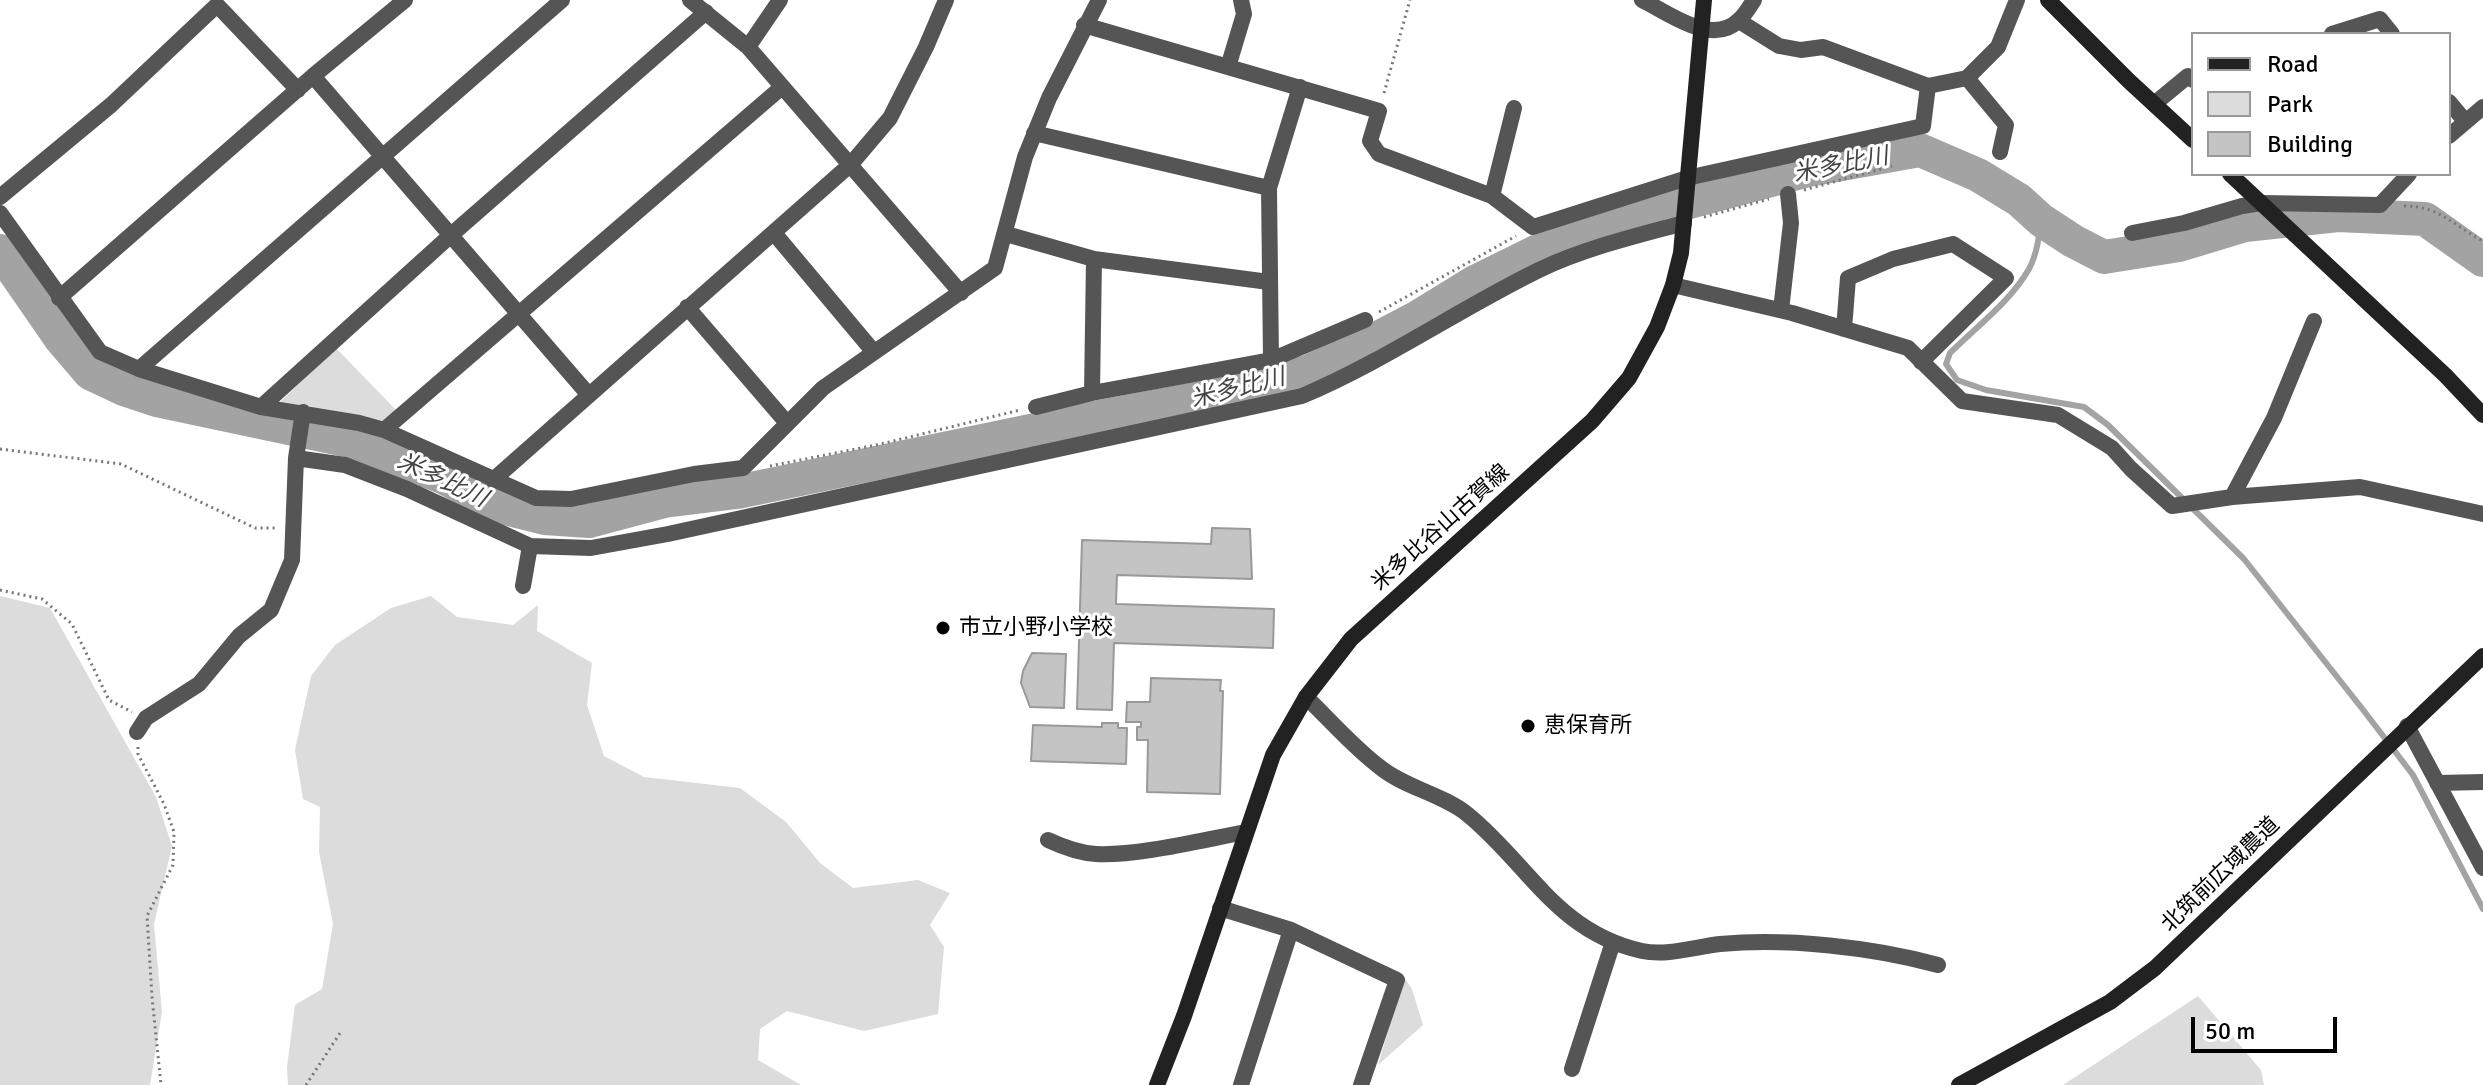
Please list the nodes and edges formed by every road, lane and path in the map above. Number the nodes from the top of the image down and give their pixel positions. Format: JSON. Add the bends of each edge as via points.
{"nodes":[{"id":1,"x":405,"y":0,"type":"edge"},
{"id":2,"x":562,"y":0,"type":"edge"},
{"id":3,"x":690,"y":0,"type":"edge"},
{"id":4,"x":780,"y":0,"type":"edge"},
{"id":5,"x":946,"y":0,"type":"edge"},
{"id":6,"x":1099,"y":0,"type":"edge"},
{"id":7,"x":1241,"y":0,"type":"edge"},
{"id":8,"x":1410,"y":0,"type":"edge"},
{"id":9,"x":1642,"y":0,"type":"edge"},
{"id":10,"x":1704,"y":0,"type":"edge"},
{"id":11,"x":1754,"y":0,"type":"edge"},
{"id":12,"x":2017,"y":0,"type":"edge"},
{"id":13,"x":2048,"y":0,"type":"edge"},
{"id":14,"x":706,"y":12,"type":"junction"},
{"id":15,"x":1739,"y":21,"type":"junction"},
{"id":16,"x":1084,"y":25,"type":"junction"},
{"id":17,"x":1702,"y":30,"type":"junction"},
{"id":18,"x":2338,"y":32,"type":"edge"},
{"id":19,"x":2390,"y":32,"type":"edge"},
{"id":20,"x":748,"y":47,"type":"junction"},
{"id":21,"x":1228,"y":67,"type":"junction"},
{"id":22,"x":313,"y":76,"type":"junction"},
{"id":23,"x":1967,"y":78,"type":"junction"},
{"id":24,"x":2191,"y":78,"type":"edge"},
{"id":25,"x":1928,"y":86,"type":"junction"},
{"id":26,"x":782,"y":87,"type":"junction"},
{"id":27,"x":1300,"y":87,"type":"junction"},
{"id":28,"x":298,"y":90,"type":"junction"},
{"id":29,"x":2154,"y":104,"type":"junction"},
{"id":30,"x":2451,"y":104,"type":"edge"},
{"id":31,"x":2483,"y":107,"type":"edge"},
{"id":32,"x":1514,"y":108,"type":"dead end"},
{"id":33,"x":1379,"y":111,"type":"junction"},
{"id":34,"x":2465,"y":121,"type":"junction"},
{"id":35,"x":1034,"y":133,"type":"junction"},
{"id":36,"x":2451,"y":134,"type":"edge"},
{"id":37,"x":2191,"y":138,"type":"edge"},
{"id":38,"x":2000,"y":152,"type":"dead end"},
{"id":39,"x":382,"y":156,"type":"junction"},
{"id":40,"x":851,"y":164,"type":"junction"},
{"id":41,"x":2232,"y":176,"type":"edge"},
{"id":42,"x":2407,"y":176,"type":"edge"},
{"id":43,"x":1687,"y":182,"type":"junction"},
{"id":44,"x":1269,"y":188,"type":"junction"},
{"id":45,"x":1788,"y":194,"type":"dead end"},
{"id":46,"x":1492,"y":196,"type":"junction"},
{"id":47,"x":0,"y":197,"type":"edge"},
{"id":48,"x":2262,"y":203,"type":"junction"},
{"id":49,"x":2380,"y":205,"type":"junction"},
{"id":50,"x":0,"y":213,"type":"edge"},
{"id":51,"x":1684,"y":223,"type":"junction"},
{"id":52,"x":1533,"y":227,"type":"junction"},
{"id":53,"x":774,"y":233,"type":"junction"},
{"id":54,"x":2132,"y":233,"type":"dead end"},
{"id":55,"x":1006,"y":234,"type":"junction"},
{"id":56,"x":451,"y":235,"type":"junction"},
{"id":57,"x":2483,"y":241,"type":"edge"},
{"id":58,"x":1094,"y":259,"type":"junction"},
{"id":59,"x":1269,"y":282,"type":"junction"},
{"id":60,"x":1673,"y":285,"type":"junction"},
{"id":61,"x":961,"y":293,"type":"junction"},
{"id":62,"x":59,"y":298,"type":"junction"},
{"id":63,"x":687,"y":307,"type":"junction"},
{"id":64,"x":1781,"y":310,"type":"junction"},
{"id":65,"x":519,"y":314,"type":"junction"},
{"id":66,"x":1365,"y":320,"type":"joint"},
{"id":67,"x":2314,"y":321,"type":"dead end"},
{"id":68,"x":1844,"y":329,"type":"junction"},
{"id":69,"x":873,"y":351,"type":"junction"},
{"id":70,"x":1271,"y":360,"type":"junction"},
{"id":71,"x":1921,"y":362,"type":"junction"},
{"id":72,"x":139,"y":369,"type":"junction"},
{"id":73,"x":1092,"y":393,"type":"junction"},
{"id":74,"x":588,"y":394,"type":"junction"},
{"id":75,"x":261,"y":407,"type":"junction"},
{"id":76,"x":1036,"y":407,"type":"joint"},
{"id":77,"x":303,"y":412,"type":"junction"},
{"id":78,"x":2483,"y":415,"type":"edge"},
{"id":79,"x":787,"y":423,"type":"junction"},
{"id":80,"x":384,"y":430,"type":"junction"},
{"id":81,"x":0,"y":449,"type":"edge"},
{"id":82,"x":296,"y":458,"type":"junction"},
{"id":83,"x":743,"y":468,"type":"junction"},
{"id":84,"x":493,"y":480,"type":"junction"},
{"id":85,"x":2232,"y":497,"type":"junction"},
{"id":86,"x":2483,"y":514,"type":"edge"},
{"id":87,"x":291,"y":528,"type":"junction"},
{"id":88,"x":530,"y":546,"type":"junction"},
{"id":89,"x":523,"y":586,"type":"dead end"},
{"id":90,"x":0,"y":590,"type":"edge"},
{"id":91,"x":2483,"y":656,"type":"edge"},
{"id":92,"x":1306,"y":697,"type":"junction"},
{"id":93,"x":141,"y":725,"type":"junction"},
{"id":94,"x":2407,"y":726,"type":"junction"},
{"id":95,"x":2483,"y":782,"type":"edge"},
{"id":96,"x":2437,"y":783,"type":"junction"},
{"id":97,"x":1246,"y":832,"type":"junction"},
{"id":98,"x":1048,"y":840,"type":"dead end"},
{"id":99,"x":2483,"y":868,"type":"edge"},
{"id":100,"x":1220,"y":908,"type":"junction"},
{"id":101,"x":1291,"y":930,"type":"junction"},
{"id":102,"x":1613,"y":942,"type":"junction"},
{"id":103,"x":1938,"y":965,"type":"dead end"},
{"id":104,"x":342,"y":1030,"type":"dead end"},
{"id":105,"x":1572,"y":1069,"type":"dead end"},
{"id":106,"x":161,"y":1085,"type":"edge"},
{"id":107,"x":306,"y":1085,"type":"edge"},
{"id":108,"x":1157,"y":1085,"type":"edge"},
{"id":109,"x":1241,"y":1085,"type":"edge"},
{"id":110,"x":1361,"y":1085,"type":"edge"},
{"id":111,"x":1959,"y":1085,"type":"edge"}],
"edges":[{"from":1,"to":22,"type":"street"},
{"from":2,"to":39,"type":"street"},
{"from":3,"to":14,"type":"street"},
{"from":4,"to":20,"type":"street"},
{"from":5,"to":40,"type":"street","via":[[890,118]]},
{"from":6,"to":16,"type":"street"},
{"from":7,"to":21,"type":"street","via":[[1244,14]]},
{"from":8,"to":33,"type":"path"},
{"from":9,"to":17,"type":"street"},
{"from":10,"to":17,"type":"main road","name":"米多比谷山古賀線"},
{"from":11,"to":15,"type":"street"},
{"from":12,"to":23,"type":"street","via":[[1998,47]]},
{"from":13,"to":29,"type":"main road"},
{"from":14,"to":20,"type":"street"},
{"from":14,"to":56,"type":"street"},
{"from":15,"to":17,"type":"street","via":[[1723,30]]},
{"from":15,"to":25,"type":"street","via":[[1779,46],[1823,47]]},
{"from":16,"to":21,"type":"street"},
{"from":16,"to":35,"type":"street"},
{"from":17,"to":43,"type":"main road","name":"米多比谷山古賀線"},
{"from":18,"to":19,"type":"street","via":[[2380,19]]},
{"from":20,"to":26,"type":"street"},
{"from":21,"to":27,"type":"street"},
{"from":22,"to":28,"type":"street"},
{"from":22,"to":39,"type":"street"},
{"from":23,"to":25,"type":"street"},
{"from":23,"to":38,"type":"street","via":[[2006,125]]},
{"from":24,"to":29,"type":"street"},
{"from":25,"to":43,"type":"street","via":[[1923,126]]},
{"from":26,"to":40,"type":"street"},
{"from":26,"to":65,"type":"street"},
{"from":27,"to":33,"type":"street"},
{"from":27,"to":44,"type":"street"},
{"from":28,"to":47,"type":"street","via":[[217,5],[111,105]]},
{"from":28,"to":62,"type":"street"},
{"from":29,"to":37,"type":"main road"},
{"from":30,"to":34,"type":"street"},
{"from":31,"to":34,"type":"street"},
{"from":32,"to":46,"type":"street"},
{"from":33,"to":46,"type":"street","via":[[1370,141],[1379,154]]},
{"from":34,"to":36,"type":"street"},
{"from":35,"to":44,"type":"street"},
{"from":35,"to":55,"type":"street"},
{"from":39,"to":56,"type":"street"},
{"from":39,"to":72,"type":"street"},
{"from":40,"to":53,"type":"street"},
{"from":40,"to":61,"type":"street"},
{"from":41,"to":48,"type":"main road"},
{"from":42,"to":49,"type":"street"},
{"from":43,"to":51,"type":"main road","name":"米多比谷山古賀線"},
{"from":43,"to":52,"type":"street"},
{"from":44,"to":59,"type":"street"},
{"from":45,"to":64,"type":"street","via":[[1791,223]]},
{"from":46,"to":52,"type":"street"},
{"from":48,"to":49,"type":"street"},
{"from":48,"to":54,"type":"street"},
{"from":48,"to":78,"type":"main road"},
{"from":49,"to":57,"type":"path","via":[[2419,206],[2446,215]]},
{"from":50,"to":62,"type":"street"},
{"from":51,"to":60,"type":"main road","name":"米多比谷山古賀線"},
{"from":51,"to":88,"type":"street","via":[[1543,268],[1302,396],[668,534],[591,548]]},
{"from":52,"to":66,"type":"path"},
{"from":53,"to":63,"type":"street"},
{"from":53,"to":69,"type":"street"},
{"from":55,"to":58,"type":"street"},
{"from":55,"to":61,"type":"street","via":[[995,268]]},
{"from":56,"to":65,"type":"street"},
{"from":56,"to":75,"type":"street"},
{"from":58,"to":59,"type":"street"},
{"from":58,"to":73,"type":"street"},
{"from":59,"to":70,"type":"street"},
{"from":60,"to":64,"type":"street"},
{"from":60,"to":92,"type":"main road","name":"米多比谷山古賀線","via":[[1629,378],[1592,421],[1351,639]]},
{"from":61,"to":69,"type":"street"},
{"from":62,"to":72,"type":"street","via":[[100,352]]},
{"from":63,"to":74,"type":"street"},
{"from":63,"to":79,"type":"street"},
{"from":64,"to":68,"type":"street"},
{"from":65,"to":74,"type":"street"},
{"from":65,"to":80,"type":"street"},
{"from":66,"to":70,"type":"street"},
{"from":67,"to":85,"type":"street","via":[[2274,418]]},
{"from":68,"to":71,"type":"street","via":[[1908,348]]},
{"from":68,"to":71,"type":"street","via":[[1848,278],[1893,259],[1953,244],[2006,278]]},
{"from":69,"to":79,"type":"street"},
{"from":70,"to":73,"type":"street"},
{"from":71,"to":85,"type":"street","via":[[1962,401],[2058,415],[2112,448],[2172,506]]},
{"from":72,"to":75,"type":"street"},
{"from":73,"to":76,"type":"street"},
{"from":74,"to":84,"type":"street"},
{"from":75,"to":77,"type":"street"},
{"from":76,"to":83,"type":"path","via":[[779,466]]},
{"from":77,"to":80,"type":"street"},
{"from":77,"to":82,"type":"street"},
{"from":79,"to":83,"type":"street"},
{"from":80,"to":84,"type":"street"},
{"from":81,"to":87,"type":"path","via":[[121,464],[255,528]]},
{"from":82,"to":87,"type":"street"},
{"from":82,"to":88,"type":"street","via":[[345,465]]},
{"from":83,"to":84,"type":"street","via":[[571,499],[536,498]]},
{"from":85,"to":86,"type":"street","via":[[2360,487]]},
{"from":87,"to":93,"type":"street","via":[[292,560],[271,610],[239,636],[199,684]]},
{"from":88,"to":89,"type":"street"},
{"from":90,"to":93,"type":"path","via":[[42,599],[72,624],[109,700]]},
{"from":91,"to":94,"type":"main road","name":"北筑前広域農道"},
{"from":92,"to":97,"type":"main road","name":"米多比谷山古賀線","via":[[1273,755]]},
{"from":92,"to":102,"type":"street","via":[[1382,769],[1466,813],[1549,900]]},
{"from":93,"to":106,"type":"path","via":[[138,754],[174,832],[173,865],[147,916]]},
{"from":94,"to":96,"type":"street"},
{"from":94,"to":111,"type":"main road","name":"北筑前広域農道","via":[[2155,968],[2110,1002]]},
{"from":95,"to":96,"type":"street"},
{"from":96,"to":99,"type":"street"},
{"from":97,"to":98,"type":"street","via":[[1096,854]]},
{"from":97,"to":100,"type":"main road","name":"米多比谷山古賀線"},
{"from":100,"to":101,"type":"street"},
{"from":100,"to":108,"type":"main road","name":"米多比谷山古賀線"},
{"from":101,"to":109,"type":"street"},
{"from":101,"to":110,"type":"street","via":[[1397,980]]},
{"from":102,"to":103,"type":"street","via":[[1644,951],[1793,944],[1892,953]]},
{"from":102,"to":105,"type":"street"},
{"from":104,"to":107,"type":"path"}]}
